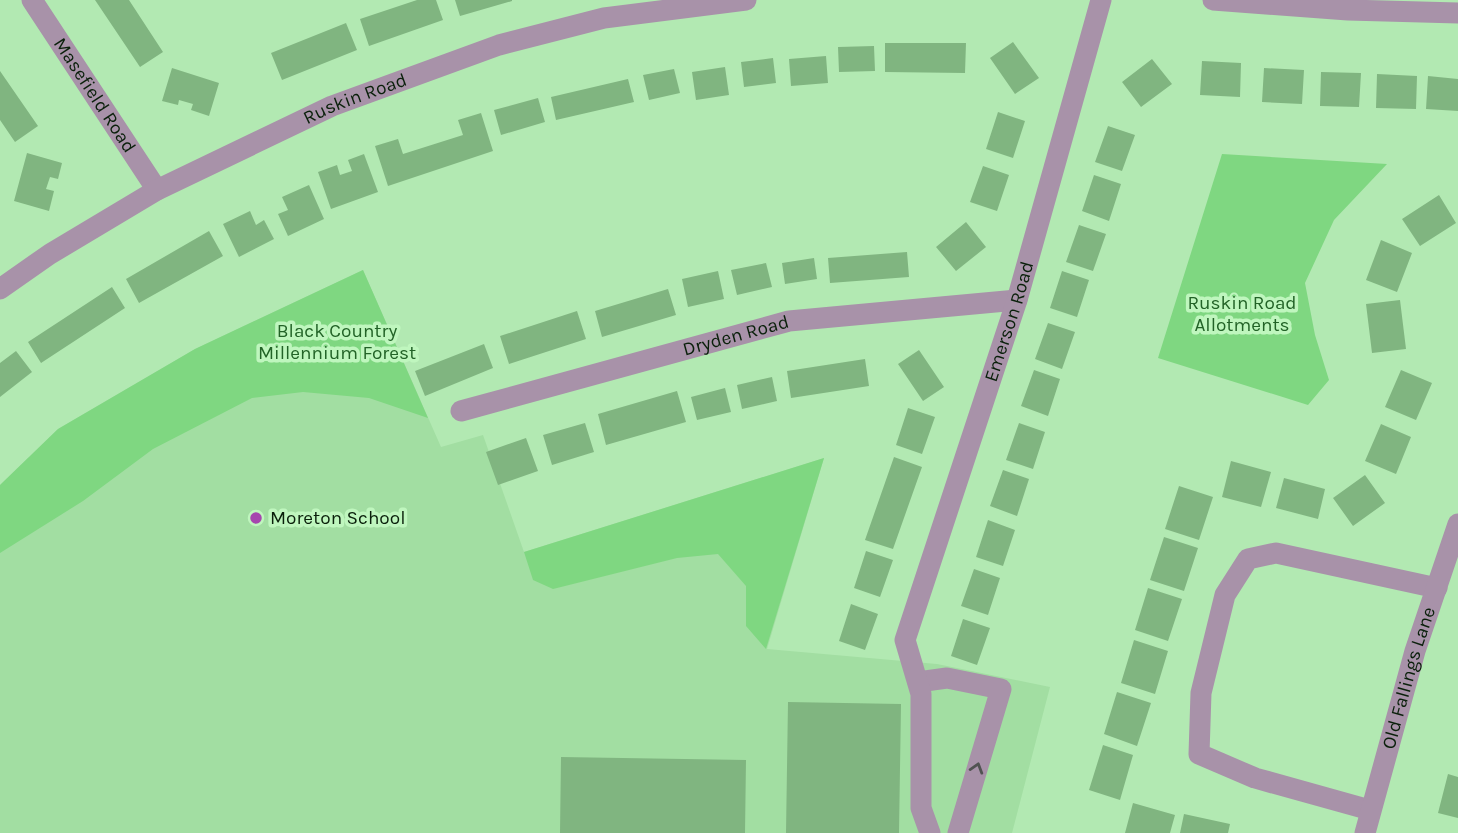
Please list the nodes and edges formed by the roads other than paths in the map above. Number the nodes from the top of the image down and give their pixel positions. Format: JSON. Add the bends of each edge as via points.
{"nodes":[{"id":1,"x":32,"y":0,"type":"edge"},
{"id":2,"x":746,"y":0,"type":"edge"},
{"id":3,"x":1101,"y":0,"type":"edge"},
{"id":4,"x":1213,"y":0,"type":"edge"},
{"id":5,"x":1458,"y":13,"type":"edge"},
{"id":6,"x":158,"y":190,"type":"junction"},
{"id":7,"x":0,"y":289,"type":"edge"},
{"id":8,"x":1017,"y":300,"type":"junction"},
{"id":9,"x":461,"y":411,"type":"dead end"},
{"id":10,"x":1458,"y":524,"type":"edge"},
{"id":11,"x":1437,"y":588,"type":"junction"},
{"id":12,"x":918,"y":682,"type":"junction"},
{"id":13,"x":1370,"y":810,"type":"junction"},
{"id":14,"x":930,"y":833,"type":"edge"},
{"id":15,"x":958,"y":833,"type":"edge"},
{"id":16,"x":1365,"y":833,"type":"edge"}],
"edges":[{"from":1,"to":6,"type":"street","name":"Masefield Road"},
{"from":2,"to":6,"type":"street","name":"Ruskin Road","via":[[604,18],[499,45],[332,106]]},
{"from":3,"to":8,"type":"street","name":"Emerson Road"},
{"from":4,"to":5,"type":"street"},
{"from":6,"to":7,"type":"street","name":"Ruskin Road"},
{"from":8,"to":9,"type":"street","name":"Dryden Road","via":[[789,321]]},
{"from":8,"to":12,"type":"street","name":"Emerson Road","via":[[905,640]]},
{"from":10,"to":11,"type":"street","name":"Old Fallings Lane"},
{"from":11,"to":13,"type":"street","name":"Old Fallings Lane"},
{"from":11,"to":13,"type":"street","via":[[1276,553],[1248,559],[1225,595],[1201,693],[1199,754],[1255,778]]},
{"from":12,"to":14,"type":"street","via":[[921,808]]},
{"from":15,"to":12,"type":"street","one_way":true,"via":[[1001,689],[947,678]]},
{"from":13,"to":16,"type":"street","name":"Old Fallings Lane"}]}
